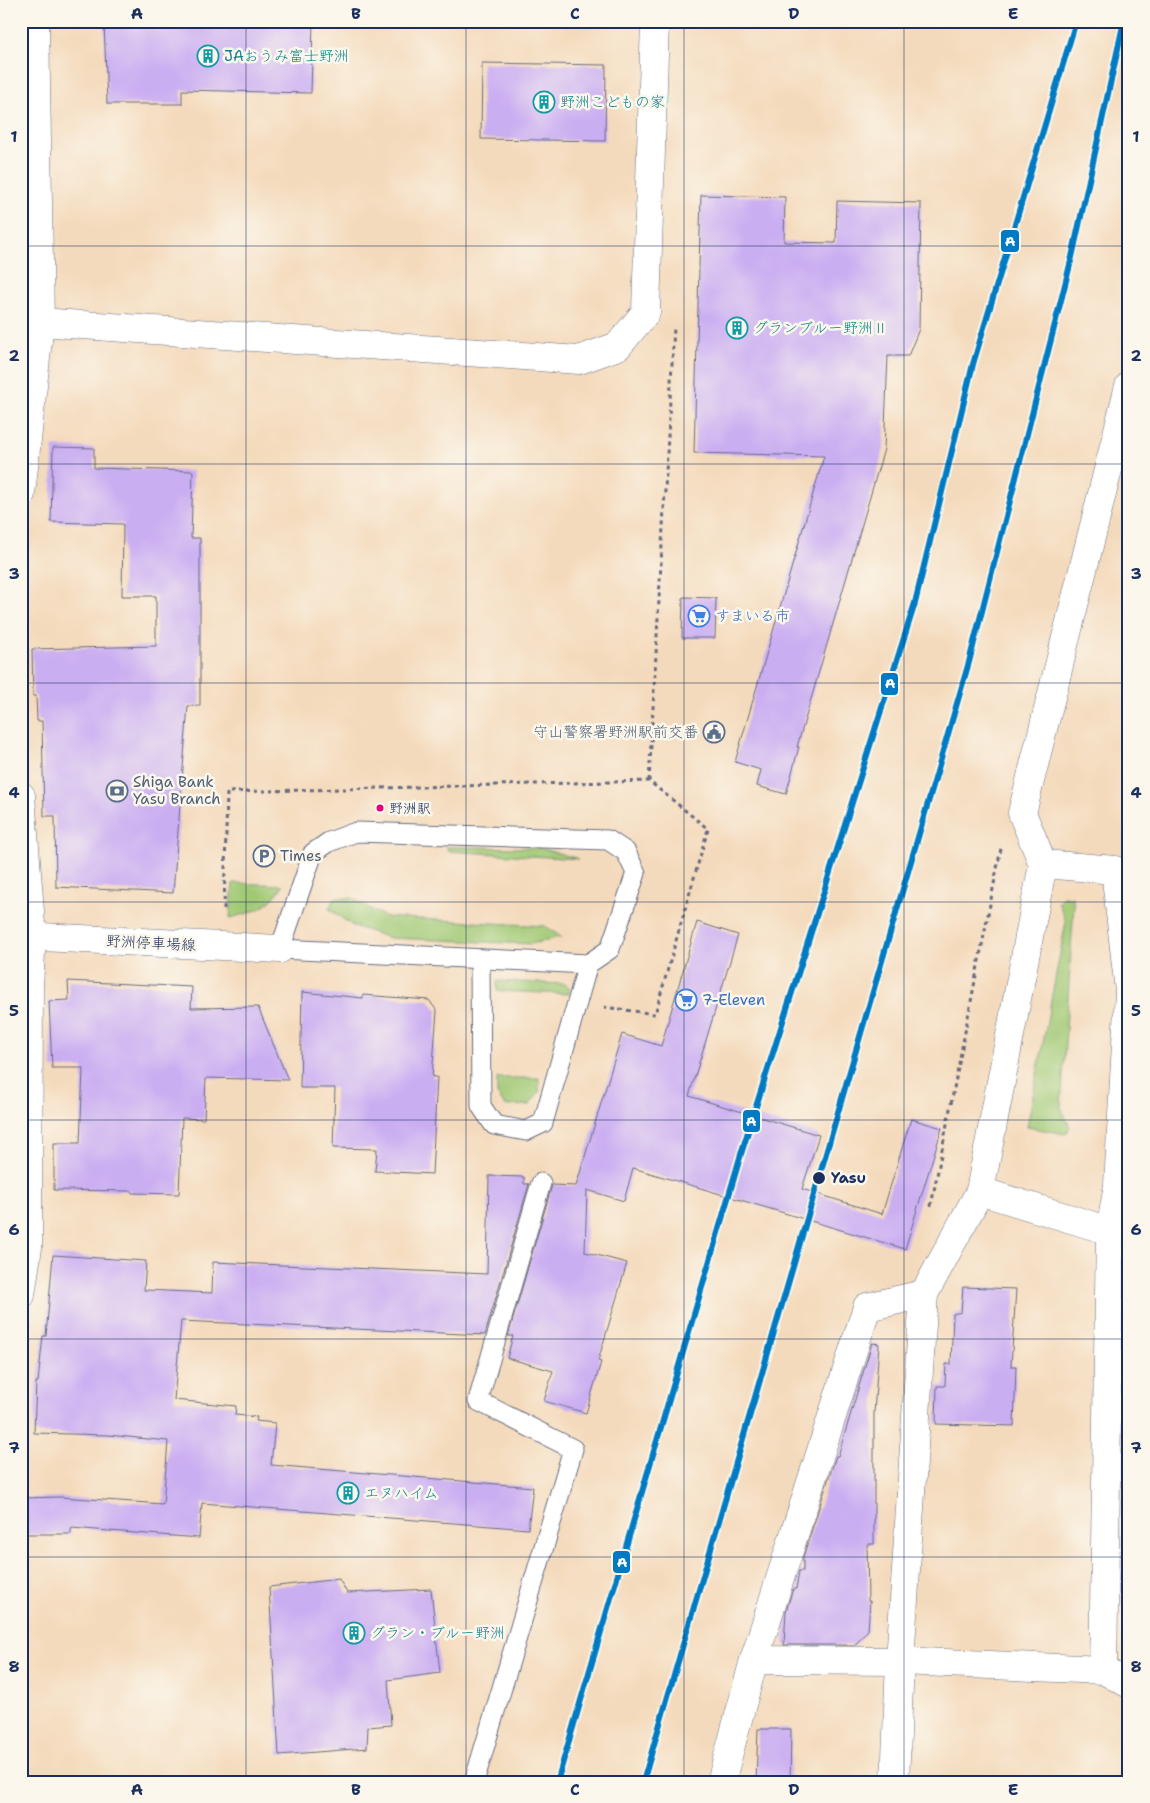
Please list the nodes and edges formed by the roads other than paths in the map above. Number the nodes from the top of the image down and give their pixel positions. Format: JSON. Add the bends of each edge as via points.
{"nodes":[{"id":1,"x":35,"y":21,"type":"edge"},
{"id":2,"x":655,"y":21,"type":"edge"},
{"id":3,"x":31,"y":321,"type":"edge"},
{"id":4,"x":1129,"y":386,"type":"edge"},
{"id":5,"x":21,"y":494,"type":"edge"},
{"id":6,"x":21,"y":796,"type":"edge"},
{"id":7,"x":1043,"y":864,"type":"junction"},
{"id":8,"x":27,"y":936,"type":"edge"},
{"id":9,"x":280,"y":949,"type":"junction"},
{"id":10,"x":480,"y":959,"type":"junction"},
{"id":11,"x":588,"y":964,"type":"junction"},
{"id":12,"x":1129,"y":992,"type":"edge"},
{"id":13,"x":541,"y":1183,"type":"dead end"},
{"id":14,"x":980,"y":1190,"type":"junction"},
{"id":15,"x":1110,"y":1232,"type":"junction"},
{"id":16,"x":924,"y":1294,"type":"junction"},
{"id":17,"x":21,"y":1295,"type":"edge"},
{"id":18,"x":754,"y":1660,"type":"junction"},
{"id":19,"x":900,"y":1661,"type":"junction"},
{"id":20,"x":1103,"y":1670,"type":"junction"},
{"id":21,"x":1129,"y":1684,"type":"edge"},
{"id":22,"x":474,"y":1782,"type":"edge"},
{"id":23,"x":721,"y":1782,"type":"edge"},
{"id":24,"x":895,"y":1782,"type":"edge"}],
"edges":[{"from":1,"to":3,"type":"street"},
{"from":2,"to":3,"type":"street","via":[[646,312],[618,346],[579,360]]},
{"from":3,"to":5,"type":"street"},
{"from":4,"to":7,"type":"street","via":[[1022,813]]},
{"from":6,"to":8,"type":"street"},
{"from":7,"to":12,"type":"street","via":[[1115,870]]},
{"from":7,"to":14,"type":"street"},
{"from":8,"to":9,"type":"street","name":"野洲停車場線"},
{"from":8,"to":17,"type":"street","via":[[28,1247]]},
{"from":9,"to":10,"type":"lane"},
{"from":9,"to":11,"type":"lane","via":[[313,853],[328,842],[356,832],[608,840],[626,852],[636,874],[610,949]]},
{"from":10,"to":11,"type":"lane"},
{"from":10,"to":11,"type":"lane","via":[[481,1106],[494,1124],[526,1131],[543,1123]]},
{"from":12,"to":15,"type":"street","via":[[1118,1184]]},
{"from":13,"to":22,"type":"lane","via":[[478,1402],[573,1449]]},
{"from":14,"to":15,"type":"street"},
{"from":14,"to":16,"type":"street"},
{"from":15,"to":20,"type":"street"},
{"from":16,"to":18,"type":"street","via":[[867,1306]]},
{"from":16,"to":19,"type":"street"},
{"from":18,"to":19,"type":"street"},
{"from":18,"to":23,"type":"street"},
{"from":19,"to":20,"type":"street"},
{"from":19,"to":24,"type":"street"},
{"from":20,"to":21,"type":"street"}]}
